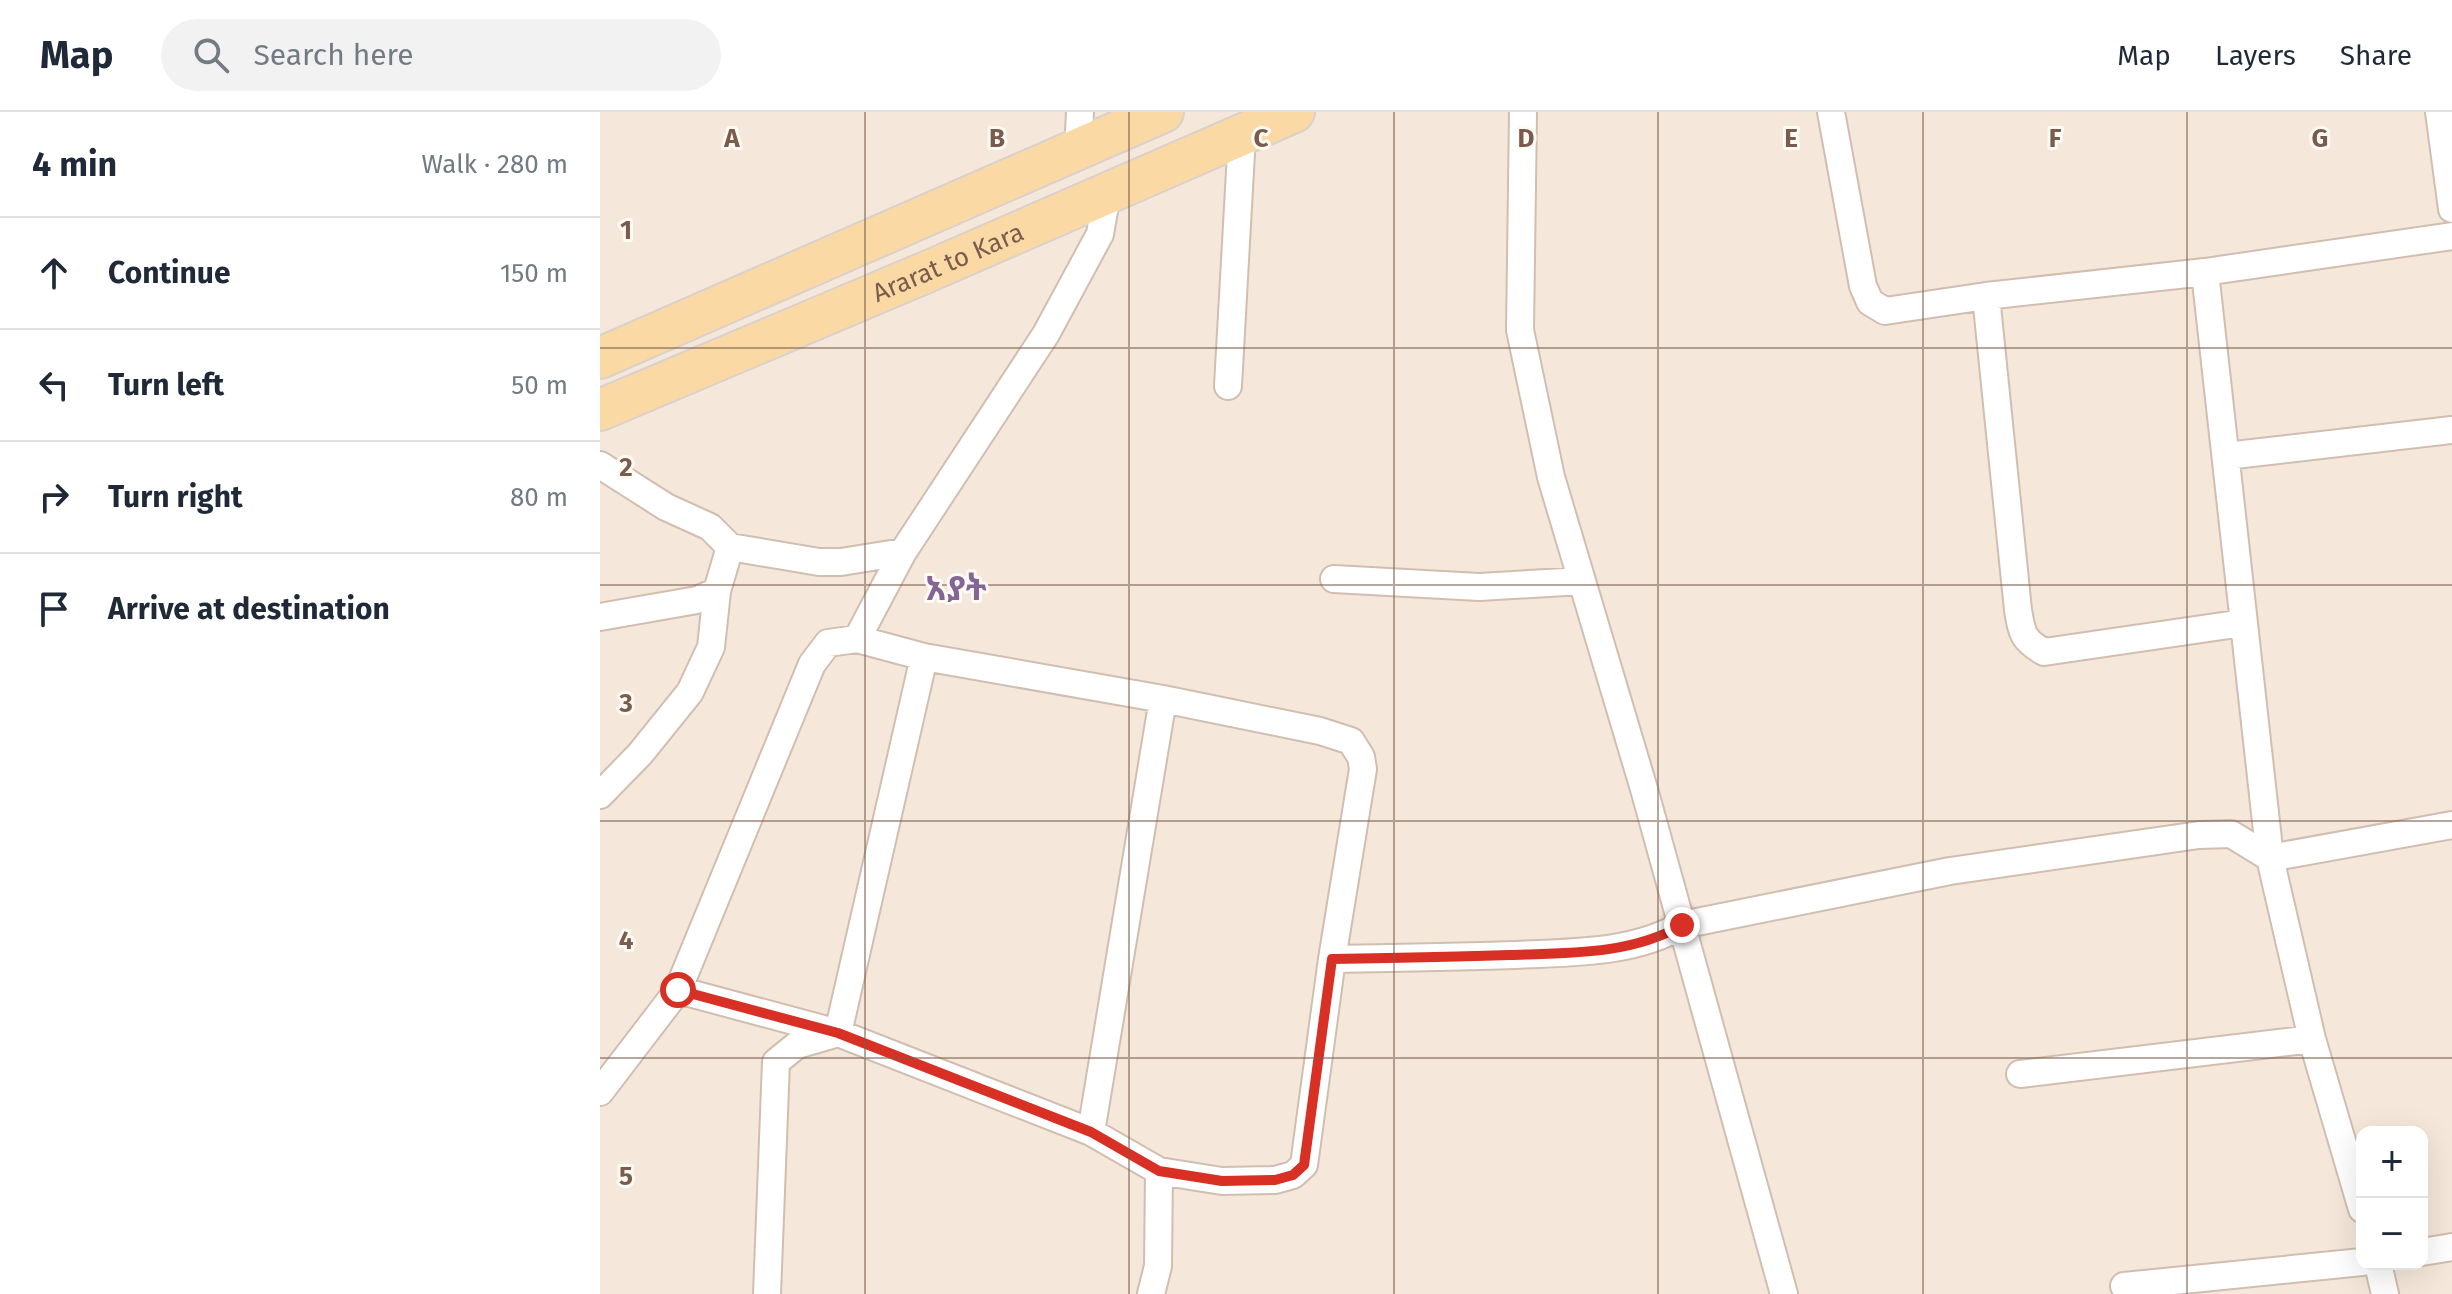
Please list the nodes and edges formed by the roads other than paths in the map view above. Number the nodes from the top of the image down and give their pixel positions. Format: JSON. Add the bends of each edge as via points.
{"nodes":[{"id":1,"x":1163,"y":112,"type":"edge"},
{"id":2,"x":1294,"y":112,"type":"edge"},
{"id":3,"x":1523,"y":112,"type":"edge"},
{"id":4,"x":1831,"y":112,"type":"edge"},
{"id":5,"x":2439,"y":112,"type":"edge"},
{"id":6,"x":1079,"y":131,"type":"edge"},
{"id":7,"x":1242,"y":135,"type":"junction"},
{"id":8,"x":1107,"y":194,"type":"junction"},
{"id":9,"x":2452,"y":209,"type":"edge"},
{"id":10,"x":913,"y":222,"type":"junction"},
{"id":11,"x":2452,"y":236,"type":"edge"},
{"id":12,"x":929,"y":271,"type":"junction"},
{"id":13,"x":2205,"y":272,"type":"junction"},
{"id":14,"x":1986,"y":296,"type":"junction"},
{"id":15,"x":600,"y":358,"type":"edge"},
{"id":16,"x":1228,"y":386,"type":"dead end"},
{"id":17,"x":600,"y":410,"type":"edge"},
{"id":18,"x":2452,"y":430,"type":"edge"},
{"id":19,"x":2226,"y":456,"type":"junction"},
{"id":20,"x":600,"y":465,"type":"edge"},
{"id":21,"x":730,"y":547,"type":"junction"},
{"id":22,"x":903,"y":552,"type":"junction"},
{"id":23,"x":1334,"y":579,"type":"dead end"},
{"id":24,"x":1582,"y":581,"type":"junction"},
{"id":25,"x":717,"y":591,"type":"junction"},
{"id":26,"x":600,"y":617,"type":"edge"},
{"id":27,"x":2243,"y":623,"type":"junction"},
{"id":28,"x":857,"y":639,"type":"junction"},
{"id":29,"x":924,"y":657,"type":"junction"},
{"id":30,"x":1163,"y":699,"type":"junction"},
{"id":31,"x":600,"y":795,"type":"edge"},
{"id":32,"x":2452,"y":825,"type":"edge"},
{"id":33,"x":2270,"y":858,"type":"junction"},
{"id":34,"x":1682,"y":925,"type":"junction"},
{"id":35,"x":1332,"y":959,"type":"junction"},
{"id":36,"x":678,"y":990,"type":"junction"},
{"id":37,"x":838,"y":1033,"type":"junction"},
{"id":38,"x":2312,"y":1039,"type":"junction"},
{"id":39,"x":2020,"y":1074,"type":"dead end"},
{"id":40,"x":600,"y":1092,"type":"edge"},
{"id":41,"x":1091,"y":1132,"type":"junction"},
{"id":42,"x":1159,"y":1171,"type":"junction"},
{"id":43,"x":2359,"y":1198,"type":"edge"},
{"id":44,"x":2452,"y":1247,"type":"edge"},
{"id":45,"x":2428,"y":1251,"type":"edge"},
{"id":46,"x":2356,"y":1263,"type":"edge"},
{"id":47,"x":2379,"y":1270,"type":"edge"},
{"id":48,"x":2124,"y":1286,"type":"dead end"},
{"id":49,"x":767,"y":1294,"type":"edge"},
{"id":50,"x":1151,"y":1294,"type":"edge"},
{"id":51,"x":1784,"y":1294,"type":"edge"},
{"id":52,"x":2385,"y":1294,"type":"edge"}],
"edges":[{"from":1,"to":6,"type":"main road","name":"Ararat to Kara"},
{"from":2,"to":7,"type":"main road","name":"Ararat to Kara"},
{"from":3,"to":24,"type":"street","via":[[1520,330],[1551,477]]},
{"from":4,"to":14,"type":"street","via":[[1870,302],[1885,311]]},
{"from":5,"to":9,"type":"street"},
{"from":6,"to":10,"type":"main road","name":"Ararat to Kara"},
{"from":7,"to":8,"type":"main road","name":"Ararat to Kara"},
{"from":7,"to":16,"type":"street"},
{"from":8,"to":12,"type":"main road","name":"Ararat to Kara"},
{"from":8,"to":22,"type":"street","via":[[1100,234],[1046,334]]},
{"from":10,"to":12,"type":"main road"},
{"from":10,"to":15,"type":"main road","name":"Ararat to Kara"},
{"from":11,"to":13,"type":"street"},
{"from":12,"to":17,"type":"main road","name":"Ararat to Kara"},
{"from":13,"to":14,"type":"street"},
{"from":13,"to":19,"type":"street"},
{"from":14,"to":27,"type":"street","via":[[2018,610],[2028,643],[2044,652]]},
{"from":18,"to":19,"type":"street"},
{"from":19,"to":27,"type":"street"},
{"from":20,"to":21,"type":"street","via":[[666,507],[710,527]]},
{"from":21,"to":22,"type":"street","via":[[819,562]]},
{"from":21,"to":25,"type":"street"},
{"from":22,"to":28,"type":"street"},
{"from":23,"to":24,"type":"street","via":[[1479,587]]},
{"from":24,"to":34,"type":"street"},
{"from":25,"to":26,"type":"street","via":[[697,600]]},
{"from":25,"to":31,"type":"street","via":[[711,647],[690,692]]},
{"from":27,"to":33,"type":"street"},
{"from":28,"to":29,"type":"street"},
{"from":28,"to":36,"type":"street","via":[[828,643],[812,664]]},
{"from":29,"to":30,"type":"street"},
{"from":29,"to":37,"type":"street"},
{"from":30,"to":35,"type":"street","via":[[1320,731],[1351,741],[1357,749],[1363,769]]},
{"from":30,"to":41,"type":"street"},
{"from":32,"to":33,"type":"street"},
{"from":33,"to":34,"type":"street","via":[[2231,834],[2199,835],[1950,871]]},
{"from":33,"to":38,"type":"street"},
{"from":34,"to":35,"type":"street","via":[[1630,946]]},
{"from":34,"to":51,"type":"street"},
{"from":35,"to":42,"type":"street","via":[[1304,1165],[1275,1180],[1222,1181]]},
{"from":36,"to":37,"type":"street"},
{"from":36,"to":40,"type":"street"},
{"from":37,"to":41,"type":"street"},
{"from":37,"to":49,"type":"street","via":[[797,1045],[776,1062]]},
{"from":38,"to":39,"type":"street"},
{"from":38,"to":43,"type":"street"},
{"from":41,"to":42,"type":"street"},
{"from":42,"to":50,"type":"street","via":[[1158,1266]]},
{"from":44,"to":45,"type":"street"},
{"from":46,"to":48,"type":"street"},
{"from":47,"to":52,"type":"street"}]}
